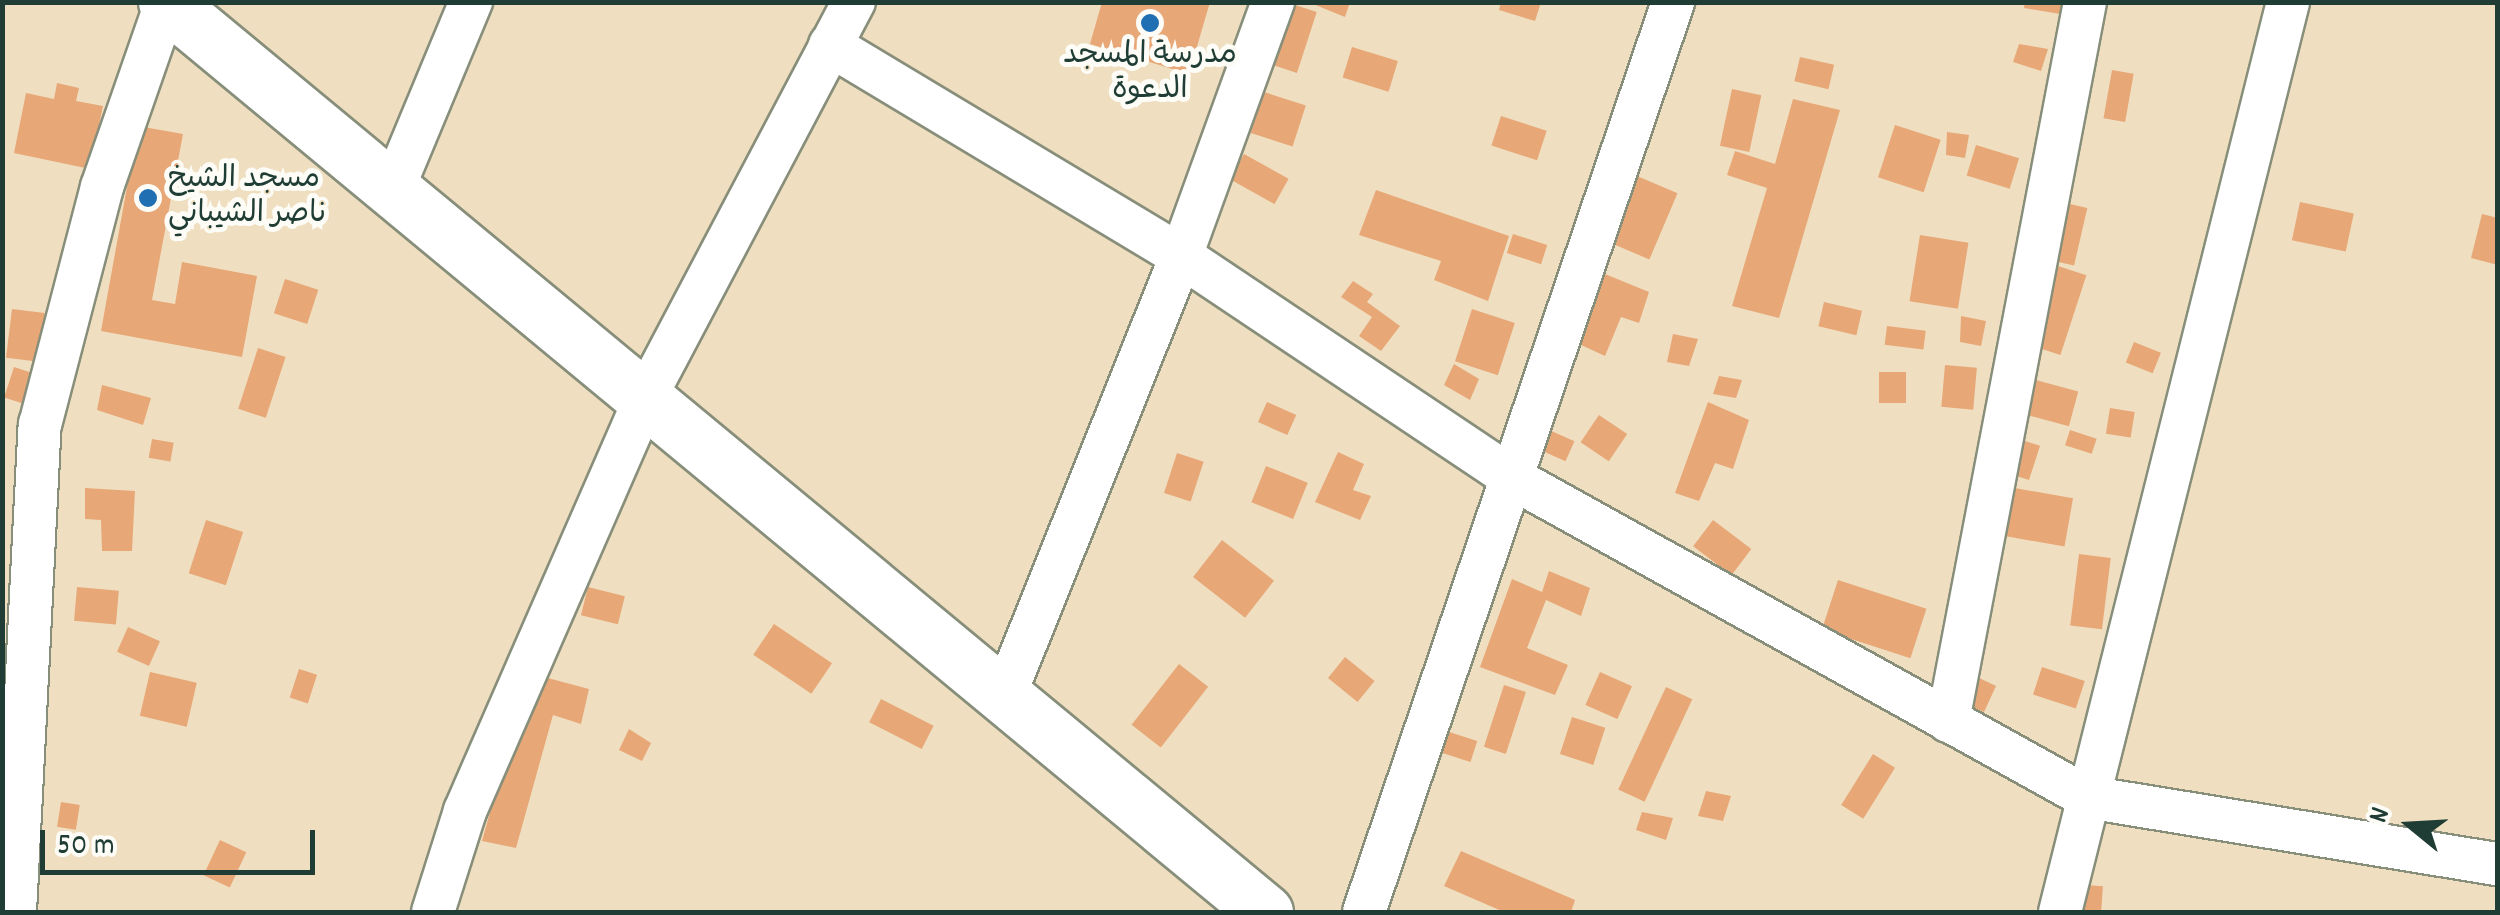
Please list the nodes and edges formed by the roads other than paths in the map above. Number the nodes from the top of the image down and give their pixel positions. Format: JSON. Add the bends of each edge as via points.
{"nodes":[{"id":1,"x":166,"y":2,"type":"edge"},
{"id":2,"x":472,"y":2,"type":"edge"},
{"id":3,"x":854,"y":2,"type":"edge"},
{"id":4,"x":1274,"y":2,"type":"edge"},
{"id":5,"x":1673,"y":2,"type":"edge"},
{"id":6,"x":2085,"y":2,"type":"edge"},
{"id":7,"x":2288,"y":2,"type":"edge"},
{"id":8,"x":830,"y":45,"type":"junction"},
{"id":9,"x":393,"y":189,"type":"junction"},
{"id":10,"x":1181,"y":256,"type":"junction"},
{"id":11,"x":646,"y":396,"type":"junction"},
{"id":12,"x":21,"y":433,"type":"edge"},
{"id":13,"x":1514,"y":479,"type":"junction"},
{"id":14,"x":1004,"y":696,"type":"junction"},
{"id":15,"x":1948,"y":720,"type":"junction"},
{"id":16,"x":2087,"y":797,"type":"junction"},
{"id":17,"x":2498,"y":864,"type":"edge"},
{"id":18,"x":15,"y":912,"type":"edge"},
{"id":19,"x":433,"y":912,"type":"edge"},
{"id":20,"x":1264,"y":912,"type":"edge"},
{"id":21,"x":1364,"y":912,"type":"edge"},
{"id":22,"x":2060,"y":912,"type":"edge"}],
"edges":[{"from":1,"to":9,"type":"highway"},
{"from":1,"to":12,"type":"street"},
{"from":2,"to":9,"type":"street"},
{"from":3,"to":8,"type":"street"},
{"from":4,"to":10,"type":"street"},
{"from":5,"to":13,"type":"street"},
{"from":6,"to":15,"type":"street"},
{"from":7,"to":16,"type":"street"},
{"from":8,"to":10,"type":"street"},
{"from":8,"to":11,"type":"street"},
{"from":9,"to":11,"type":"highway"},
{"from":10,"to":13,"type":"street"},
{"from":10,"to":14,"type":"street"},
{"from":11,"to":14,"type":"highway"},
{"from":11,"to":19,"type":"street","via":[[466,811]]},
{"from":12,"to":18,"type":"street"},
{"from":13,"to":15,"type":"street"},
{"from":13,"to":21,"type":"street"},
{"from":14,"to":20,"type":"highway"},
{"from":15,"to":16,"type":"street"},
{"from":16,"to":17,"type":"street"},
{"from":16,"to":22,"type":"street"}]}
